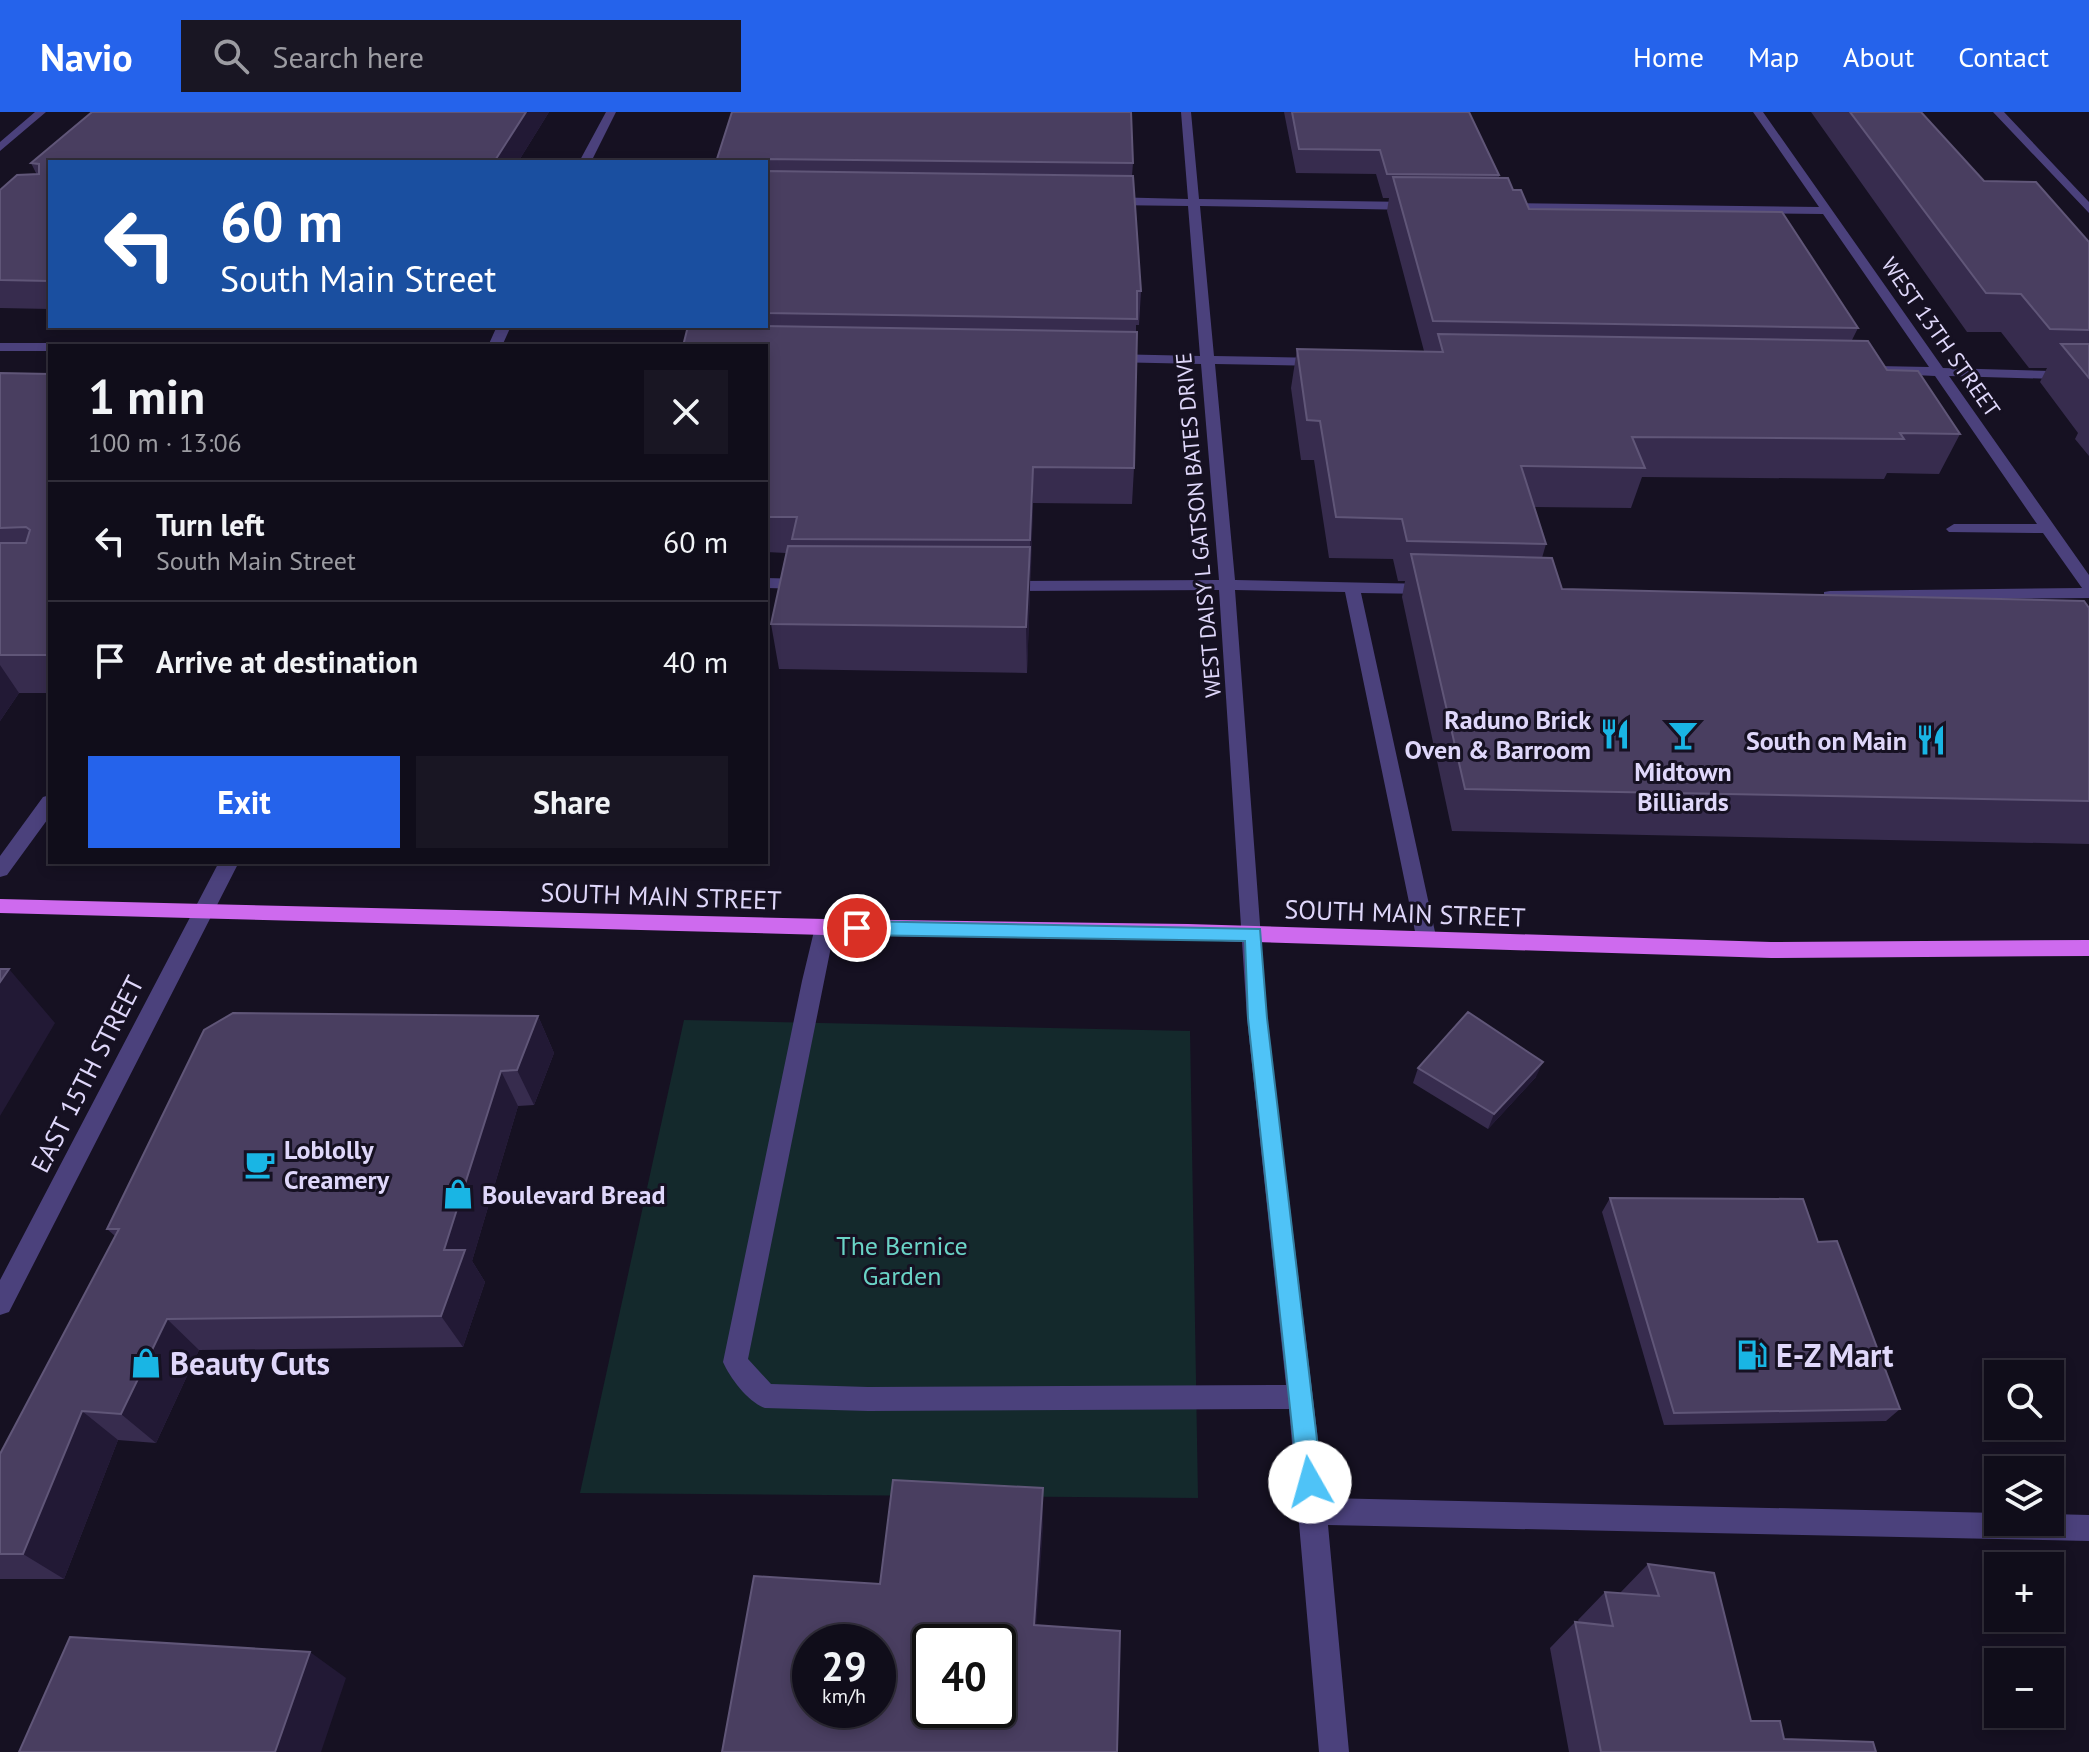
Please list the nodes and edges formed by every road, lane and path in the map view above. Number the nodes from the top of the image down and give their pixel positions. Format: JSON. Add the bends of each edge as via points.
{"nodes":[{"id":1,"x":41,"y":112,"type":"edge"},
{"id":2,"x":611,"y":112,"type":"edge"},
{"id":3,"x":1186,"y":112,"type":"edge"},
{"id":4,"x":1758,"y":112,"type":"edge"},
{"id":5,"x":1998,"y":112,"type":"edge"},
{"id":6,"x":0,"y":148,"type":"edge"},
{"id":7,"x":586,"y":160,"type":"edge"},
{"id":8,"x":1089,"y":201,"type":"edge"},
{"id":9,"x":1191,"y":202,"type":"junction"},
{"id":10,"x":1427,"y":206,"type":"edge"},
{"id":11,"x":1490,"y":206,"type":"edge"},
{"id":12,"x":2089,"y":209,"type":"edge"},
{"id":13,"x":1828,"y":211,"type":"junction"},
{"id":14,"x":0,"y":347,"type":"edge"},
{"id":15,"x":48,"y":347,"type":"edge"},
{"id":16,"x":1093,"y":357,"type":"edge"},
{"id":17,"x":1206,"y":359,"type":"junction"},
{"id":18,"x":1340,"y":362,"type":"edge"},
{"id":19,"x":1856,"y":370,"type":"edge"},
{"id":20,"x":1939,"y":371,"type":"junction"},
{"id":21,"x":2089,"y":376,"type":"edge"},
{"id":22,"x":2049,"y":528,"type":"junction"},
{"id":23,"x":1954,"y":529,"type":"dead end"},
{"id":24,"x":768,"y":583,"type":"edge"},
{"id":25,"x":828,"y":584,"type":"edge"},
{"id":26,"x":1227,"y":585,"type":"junction"},
{"id":27,"x":983,"y":586,"type":"edge"},
{"id":28,"x":1352,"y":587,"type":"junction"},
{"id":29,"x":1448,"y":589,"type":"edge"},
{"id":30,"x":2089,"y":590,"type":"edge"},
{"id":31,"x":1812,"y":596,"type":"edge"},
{"id":32,"x":48,"y":805,"type":"edge"},
{"id":33,"x":228,"y":864,"type":"edge"},
{"id":34,"x":0,"y":870,"type":"edge"},
{"id":35,"x":0,"y":906,"type":"edge"},
{"id":36,"x":204,"y":914,"type":"junction"},
{"id":37,"x":825,"y":927,"type":"junction"},
{"id":38,"x":1254,"y":934,"type":"junction"},
{"id":39,"x":1427,"y":941,"type":"junction"},
{"id":40,"x":2089,"y":948,"type":"edge"},
{"id":41,"x":0,"y":1304,"type":"edge"},
{"id":42,"x":1299,"y":1397,"type":"junction"},
{"id":43,"x":1313,"y":1511,"type":"junction"},
{"id":44,"x":2089,"y":1528,"type":"edge"},
{"id":45,"x":1334,"y":1752,"type":"edge"}],
"edges":[{"from":1,"to":6,"type":"street"},
{"from":2,"to":7,"type":"street"},
{"from":3,"to":9,"type":"street","name":"WEST DAISY L GATSON BATES DRIVE"},
{"from":4,"to":13,"type":"street","name":"WEST 13TH STREET"},
{"from":5,"to":12,"type":"street"},
{"from":8,"to":9,"type":"street"},
{"from":9,"to":10,"type":"street"},
{"from":9,"to":17,"type":"street","name":"WEST DAISY L GATSON BATES DRIVE"},
{"from":11,"to":13,"type":"street"},
{"from":13,"to":20,"type":"street","name":"WEST 13TH STREET"},
{"from":14,"to":15,"type":"street"},
{"from":16,"to":17,"type":"street"},
{"from":17,"to":18,"type":"street"},
{"from":17,"to":26,"type":"street","name":"WEST DAISY L GATSON BATES DRIVE"},
{"from":19,"to":20,"type":"street"},
{"from":20,"to":21,"type":"street"},
{"from":20,"to":22,"type":"street","name":"WEST 13TH STREET"},
{"from":22,"to":23,"type":"street"},
{"from":22,"to":30,"type":"street","name":"WEST 13TH STREET"},
{"from":24,"to":25,"type":"street"},
{"from":26,"to":27,"type":"street"},
{"from":26,"to":28,"type":"street"},
{"from":26,"to":38,"type":"street","name":"WEST DAISY L GATSON BATES DRIVE"},
{"from":28,"to":29,"type":"street"},
{"from":28,"to":39,"type":"street"},
{"from":30,"to":31,"type":"street"},
{"from":32,"to":34,"type":"street"},
{"from":33,"to":36,"type":"street","name":"EAST 15TH STREET"},
{"from":35,"to":36,"type":"main road","name":"SOUTH MAIN STREET"},
{"from":36,"to":37,"type":"main road","name":"SOUTH MAIN STREET"},
{"from":36,"to":41,"type":"street","name":"EAST 15TH STREET"},
{"from":37,"to":38,"type":"main road","name":"SOUTH MAIN STREET"},
{"from":37,"to":42,"type":"street","via":[[735,1362],[765,1396]]},
{"from":38,"to":39,"type":"main road","name":"SOUTH MAIN STREET"},
{"from":38,"to":42,"type":"street","name":"WEST DAISY L GATSON BATES DRIVE","via":[[1257,1018]]},
{"from":39,"to":40,"type":"main road","name":"SOUTH MAIN STREET","via":[[1771,950]]},
{"from":42,"to":43,"type":"street","name":"WEST DAISY L GATSON BATES DRIVE"},
{"from":43,"to":44,"type":"street"},
{"from":43,"to":45,"type":"street","name":"WEST DAISY L GATSON BATES DRIVE"}]}
